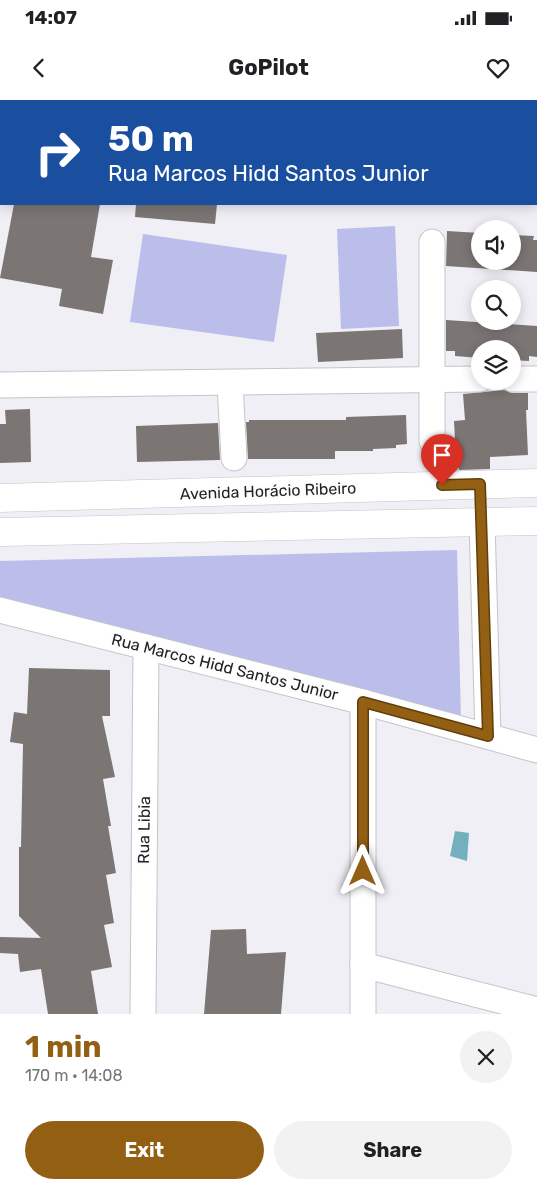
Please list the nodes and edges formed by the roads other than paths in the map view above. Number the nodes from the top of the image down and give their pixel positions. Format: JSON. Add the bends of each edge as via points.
{"nodes":[{"id":1,"x":432,"y":242,"type":"dead end"},
{"id":2,"x":432,"y":379,"type":"junction"},
{"id":3,"x":471,"y":379,"type":"edge"},
{"id":4,"x":521,"y":379,"type":"edge"},
{"id":5,"x":537,"y":379,"type":"edge"},
{"id":6,"x":230,"y":383,"type":"junction"},
{"id":7,"x":0,"y":385,"type":"edge"},
{"id":8,"x":432,"y":441,"type":"dead end"},
{"id":9,"x":234,"y":458,"type":"dead end"},
{"id":10,"x":537,"y":483,"type":"edge"},
{"id":11,"x":480,"y":484,"type":"junction"},
{"id":12,"x":0,"y":498,"type":"edge"},
{"id":13,"x":537,"y":521,"type":"edge"},
{"id":14,"x":482,"y":522,"type":"junction"},
{"id":15,"x":0,"y":532,"type":"edge"},
{"id":16,"x":0,"y":610,"type":"edge"},
{"id":17,"x":146,"y":647,"type":"junction"},
{"id":18,"x":363,"y":702,"type":"junction"},
{"id":19,"x":488,"y":736,"type":"junction"},
{"id":20,"x":537,"y":750,"type":"edge"},
{"id":21,"x":363,"y":965,"type":"junction"},
{"id":22,"x":537,"y":1010,"type":"edge"},
{"id":23,"x":143,"y":1014,"type":"edge"},
{"id":24,"x":363,"y":1014,"type":"edge"}],
"edges":[{"from":1,"to":2,"type":"street"},
{"from":2,"to":3,"type":"street"},
{"from":2,"to":6,"type":"street"},
{"from":2,"to":8,"type":"street"},
{"from":4,"to":5,"type":"street"},
{"from":6,"to":7,"type":"street"},
{"from":6,"to":9,"type":"street"},
{"from":10,"to":11,"type":"street","name":"Avenida Horácio Ribeiro"},
{"from":11,"to":12,"type":"street","name":"Avenida Horácio Ribeiro"},
{"from":11,"to":14,"type":"street"},
{"from":13,"to":14,"type":"street"},
{"from":14,"to":15,"type":"street"},
{"from":14,"to":19,"type":"street"},
{"from":16,"to":17,"type":"street","name":"Rua Marcos Hidd Santos Junior"},
{"from":17,"to":18,"type":"street","name":"Rua Marcos Hidd Santos Junior"},
{"from":17,"to":23,"type":"street","name":"Rua Libia"},
{"from":18,"to":19,"type":"street","name":"Rua Marcos Hidd Santos Junior"},
{"from":18,"to":21,"type":"street"},
{"from":19,"to":20,"type":"street","name":"Rua Marcos Hidd Santos Junior"},
{"from":21,"to":22,"type":"street"},
{"from":21,"to":24,"type":"street"}]}
